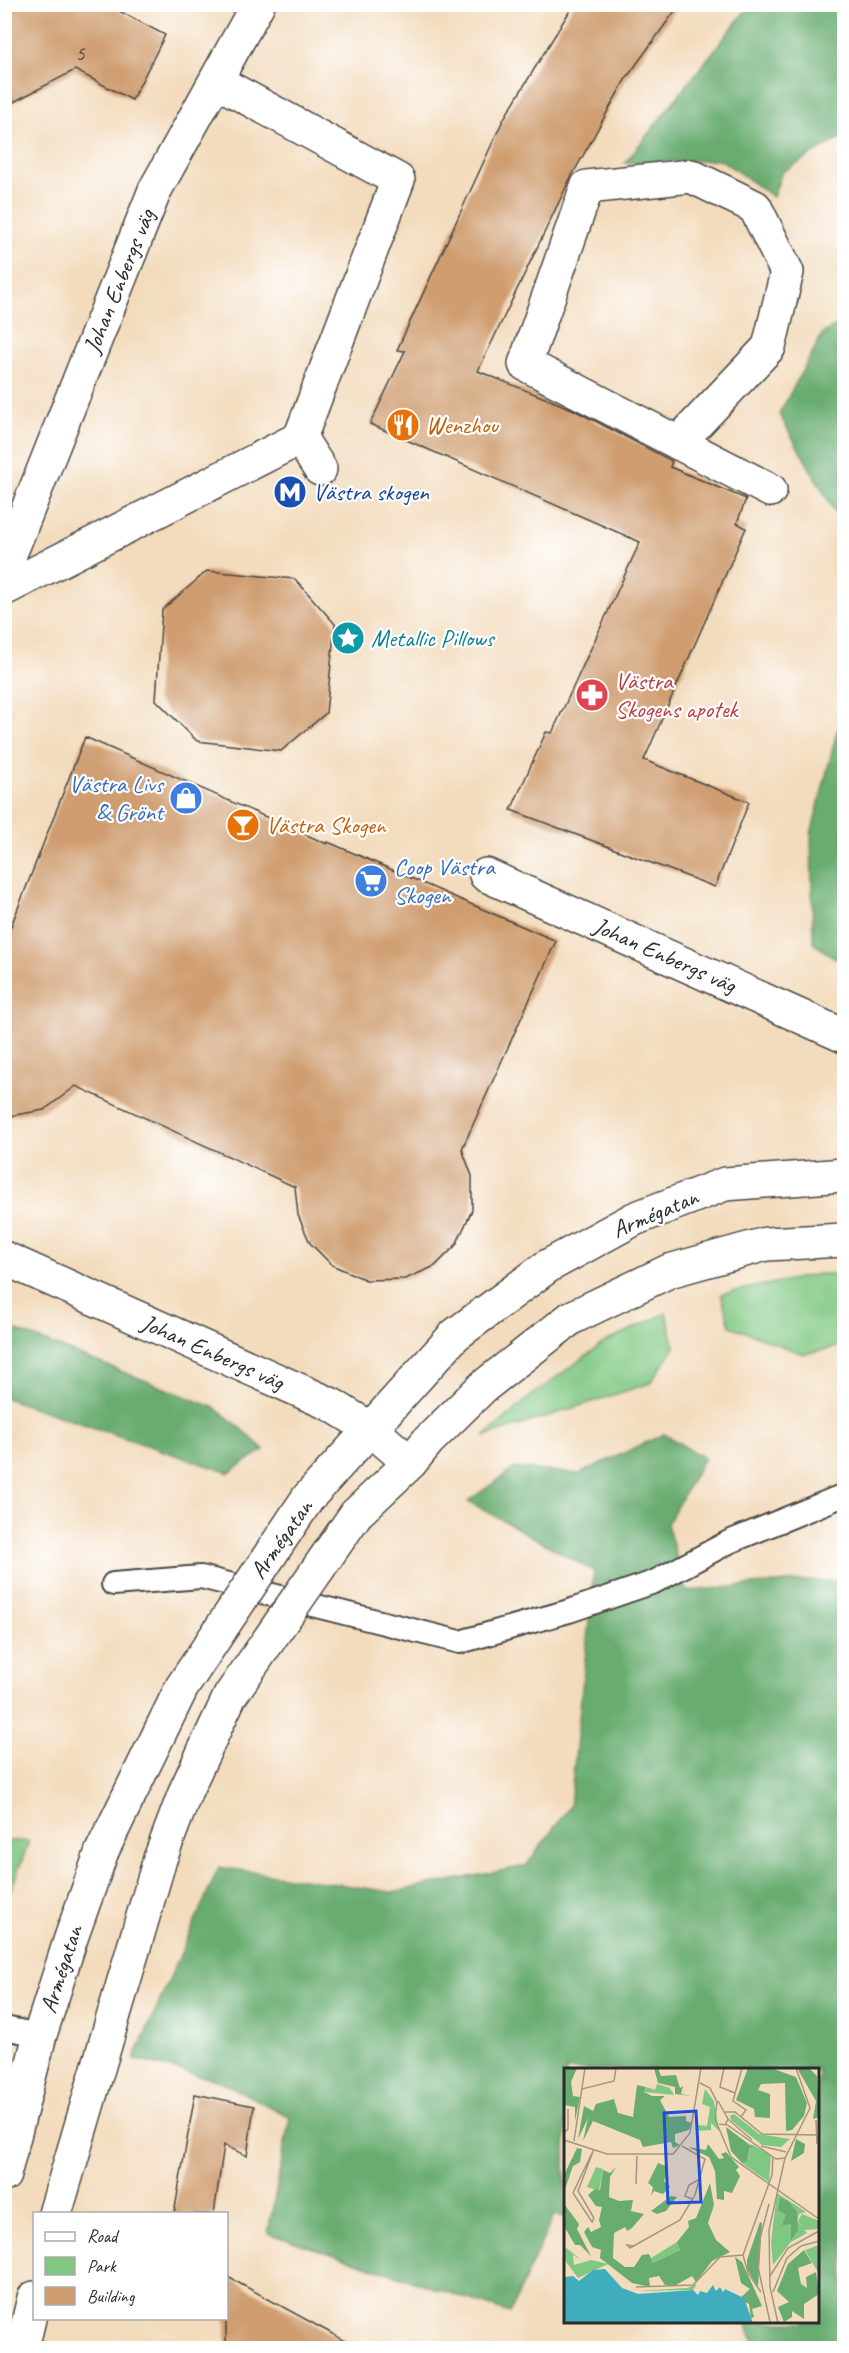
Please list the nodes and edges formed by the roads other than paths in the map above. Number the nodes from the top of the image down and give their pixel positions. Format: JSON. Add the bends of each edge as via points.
{"nodes":[{"id":1,"x":258,"y":4,"type":"edge"},
{"id":2,"x":216,"y":81,"type":"junction"},
{"id":3,"x":300,"y":438,"type":"junction"},
{"id":4,"x":678,"y":443,"type":"junction"},
{"id":5,"x":320,"y":469,"type":"dead end"},
{"id":6,"x":770,"y":490,"type":"dead end"},
{"id":7,"x":4,"y":569,"type":"edge"},
{"id":8,"x":4,"y":589,"type":"edge"},
{"id":9,"x":486,"y":875,"type":"dead end"},
{"id":10,"x":844,"y":1036,"type":"edge"},
{"id":11,"x":844,"y":1175,"type":"edge"},
{"id":12,"x":844,"y":1240,"type":"edge"},
{"id":13,"x":4,"y":1258,"type":"edge"},
{"id":14,"x":371,"y":1429,"type":"junction"},
{"id":15,"x":410,"y":1463,"type":"junction"},
{"id":16,"x":844,"y":1495,"type":"edge"},
{"id":17,"x":113,"y":1584,"type":"dead end"},
{"id":18,"x":4,"y":2028,"type":"edge"},
{"id":19,"x":40,"y":2035,"type":"junction"},
{"id":20,"x":4,"y":2175,"type":"edge"},
{"id":21,"x":56,"y":2212,"type":"edge"},
{"id":22,"x":33,"y":2302,"type":"edge"},
{"id":23,"x":22,"y":2349,"type":"edge"}],
"edges":[{"from":1,"to":2,"type":"street","name":"Johan Enbergs väg"},
{"from":2,"to":3,"type":"street","via":[[398,180]]},
{"from":2,"to":7,"type":"street","name":"Johan Enbergs väg","via":[[155,190]]},
{"from":3,"to":5,"type":"street"},
{"from":3,"to":8,"type":"street"},
{"from":4,"to":4,"type":"street","via":[[525,364],[587,187],[691,176],[755,207],[787,272],[769,347]]},
{"from":4,"to":6,"type":"street"},
{"from":9,"to":10,"type":"street","name":"Johan Enbergs väg"},
{"from":11,"to":14,"type":"street","name":"Armégatan","via":[[725,1184],[634,1219],[548,1266],[455,1335]]},
{"from":12,"to":15,"type":"street","name":"Armégatan","via":[[766,1244],[669,1271],[572,1318],[483,1387]]},
{"from":13,"to":14,"type":"street","name":"Johan Enbergs väg","via":[[332,1405]]},
{"from":14,"to":15,"type":"street","name":"Johan Enbergs väg"},
{"from":14,"to":19,"type":"street","name":"Armégatan","bridge":true,"via":[[308,1498],[182,1687],[102,1851]]},
{"from":15,"to":21,"type":"street","name":"Armégatan","bridge":true,"via":[[356,1514],[230,1696],[186,1790],[160,1859]]},
{"from":16,"to":17,"type":"lane","via":[[729,1542],[654,1582],[460,1642],[201,1577]]},
{"from":18,"to":19,"type":"lane"},
{"from":19,"to":20,"type":"street","name":"Armégatan"},
{"from":22,"to":23,"type":"street"}]}
